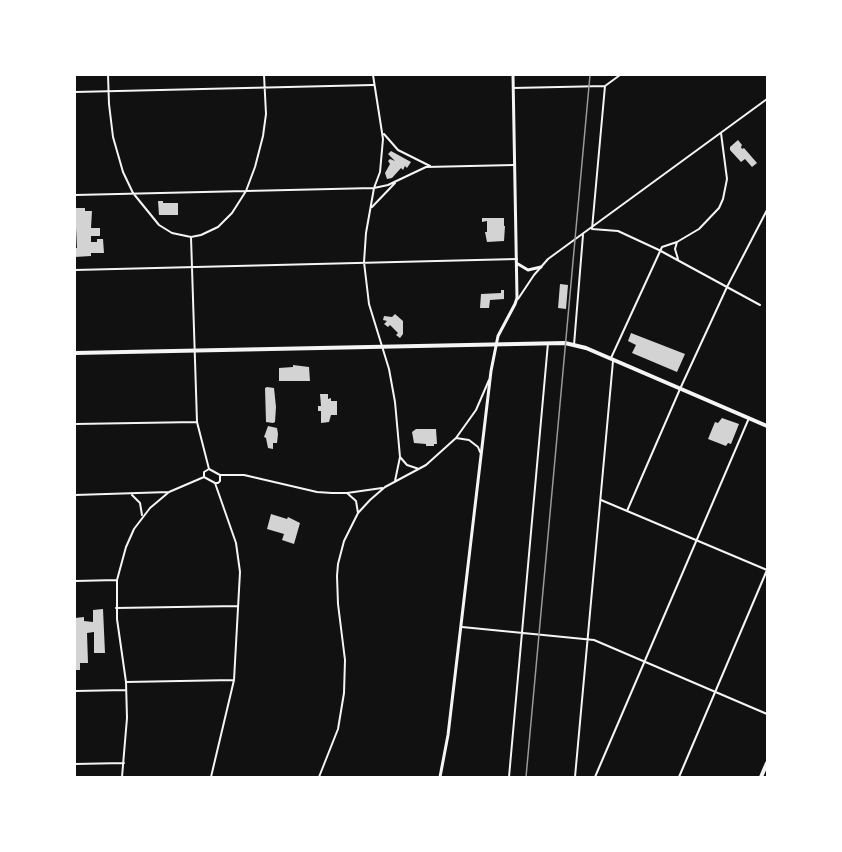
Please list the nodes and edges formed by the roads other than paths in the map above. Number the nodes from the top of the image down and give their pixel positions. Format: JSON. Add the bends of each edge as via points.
{"nodes":[{"id":1,"x":108,"y":75,"type":"edge"},
{"id":2,"x":264,"y":75,"type":"edge"},
{"id":3,"x":373,"y":75,"type":"edge"},
{"id":4,"x":513,"y":75,"type":"edge"},
{"id":5,"x":620,"y":75,"type":"edge"},
{"id":6,"x":373,"y":85,"type":"junction"},
{"id":7,"x":605,"y":86,"type":"junction"},
{"id":8,"x":265,"y":87,"type":"junction"},
{"id":9,"x":513,"y":88,"type":"junction"},
{"id":10,"x":75,"y":92,"type":"edge"},
{"id":11,"x":108,"y":92,"type":"junction"},
{"id":12,"x":767,"y":99,"type":"edge"},
{"id":13,"x":383,"y":131,"type":"junction"},
{"id":14,"x":721,"y":133,"type":"junction"},
{"id":15,"x":514,"y":165,"type":"junction"},
{"id":16,"x":431,"y":166,"type":"junction"},
{"id":17,"x":397,"y":181,"type":"junction"},
{"id":18,"x":374,"y":189,"type":"junction"},
{"id":19,"x":246,"y":191,"type":"junction"},
{"id":20,"x":133,"y":193,"type":"junction"},
{"id":21,"x":75,"y":195,"type":"edge"},
{"id":22,"x":370,"y":209,"type":"junction"},
{"id":23,"x":767,"y":210,"type":"edge"},
{"id":24,"x":592,"y":229,"type":"junction"},
{"id":25,"x":584,"y":234,"type":"junction"},
{"id":26,"x":191,"y":237,"type":"junction"},
{"id":27,"x":677,"y":242,"type":"junction"},
{"id":28,"x":659,"y":250,"type":"junction"},
{"id":29,"x":517,"y":261,"type":"junction"},
{"id":30,"x":364,"y":262,"type":"junction"},
{"id":31,"x":681,"y":262,"type":"junction"},
{"id":32,"x":192,"y":267,"type":"junction"},
{"id":33,"x":541,"y":267,"type":"junction"},
{"id":34,"x":75,"y":270,"type":"edge"},
{"id":35,"x":727,"y":287,"type":"junction"},
{"id":36,"x":515,"y":304,"type":"junction"},
{"id":37,"x":760,"y":305,"type":"dead end"},
{"id":38,"x":548,"y":343,"type":"junction"},
{"id":39,"x":496,"y":344,"type":"junction"},
{"id":40,"x":574,"y":345,"type":"junction"},
{"id":41,"x":382,"y":346,"type":"junction"},
{"id":42,"x":194,"y":351,"type":"junction"},
{"id":43,"x":75,"y":353,"type":"edge"},
{"id":44,"x":612,"y":360,"type":"junction"},
{"id":45,"x":491,"y":371,"type":"junction"},
{"id":46,"x":680,"y":389,"type":"junction"},
{"id":47,"x":749,"y":418,"type":"junction"},
{"id":48,"x":197,"y":422,"type":"junction"},
{"id":49,"x":75,"y":424,"type":"edge"},
{"id":50,"x":767,"y":426,"type":"edge"},
{"id":51,"x":456,"y":438,"type":"junction"},
{"id":52,"x":481,"y":455,"type":"junction"},
{"id":53,"x":400,"y":457,"type":"junction"},
{"id":54,"x":209,"y":469,"type":"junction"},
{"id":55,"x":419,"y":469,"type":"junction"},
{"id":56,"x":220,"y":475,"type":"junction"},
{"id":57,"x":204,"y":477,"type":"junction"},
{"id":58,"x":395,"y":482,"type":"junction"},
{"id":59,"x":215,"y":483,"type":"junction"},
{"id":60,"x":385,"y":487,"type":"junction"},
{"id":61,"x":169,"y":492,"type":"junction"},
{"id":62,"x":129,"y":493,"type":"junction"},
{"id":63,"x":347,"y":493,"type":"junction"},
{"id":64,"x":75,"y":495,"type":"edge"},
{"id":65,"x":601,"y":500,"type":"junction"},
{"id":66,"x":627,"y":511,"type":"junction"},
{"id":67,"x":358,"y":513,"type":"junction"},
{"id":68,"x":142,"y":516,"type":"junction"},
{"id":69,"x":697,"y":540,"type":"junction"},
{"id":70,"x":767,"y":570,"type":"edge"},
{"id":71,"x":117,"y":580,"type":"junction"},
{"id":72,"x":75,"y":581,"type":"edge"},
{"id":73,"x":238,"y":606,"type":"junction"},
{"id":74,"x":116,"y":608,"type":"junction"},
{"id":75,"x":460,"y":627,"type":"junction"},
{"id":76,"x":522,"y":633,"type":"junction"},
{"id":77,"x":587,"y":639,"type":"junction"},
{"id":78,"x":645,"y":662,"type":"junction"},
{"id":79,"x":234,"y":680,"type":"junction"},
{"id":80,"x":126,"y":682,"type":"junction"},
{"id":81,"x":126,"y":690,"type":"junction"},
{"id":82,"x":75,"y":691,"type":"edge"},
{"id":83,"x":715,"y":691,"type":"junction"},
{"id":84,"x":767,"y":714,"type":"edge"},
{"id":85,"x":124,"y":763,"type":"junction"},
{"id":86,"x":767,"y":763,"type":"edge"},
{"id":87,"x":75,"y":764,"type":"edge"},
{"id":88,"x":122,"y":777,"type":"edge"},
{"id":89,"x":212,"y":777,"type":"edge"},
{"id":90,"x":319,"y":777,"type":"edge"},
{"id":91,"x":440,"y":777,"type":"edge"},
{"id":92,"x":509,"y":777,"type":"edge"},
{"id":93,"x":575,"y":777,"type":"edge"},
{"id":94,"x":595,"y":777,"type":"edge"},
{"id":95,"x":679,"y":777,"type":"edge"},
{"id":96,"x":761,"y":777,"type":"edge"}],
"edges":[{"from":1,"to":11,"type":"street"},
{"from":2,"to":8,"type":"street"},
{"from":3,"to":6,"type":"street"},
{"from":4,"to":9,"type":"street"},
{"from":5,"to":7,"type":"street"},
{"from":6,"to":8,"type":"street"},
{"from":6,"to":13,"type":"street"},
{"from":7,"to":9,"type":"street"},
{"from":7,"to":24,"type":"street"},
{"from":8,"to":11,"type":"street"},
{"from":8,"to":19,"type":"street","via":[[263,136]]},
{"from":9,"to":15,"type":"street"},
{"from":10,"to":11,"type":"street"},
{"from":11,"to":20,"type":"street","via":[[113,137]]},
{"from":12,"to":14,"type":"street"},
{"from":13,"to":16,"type":"street","via":[[399,150]]},
{"from":13,"to":18,"type":"street","via":[[381,165]]},
{"from":14,"to":24,"type":"street"},
{"from":14,"to":27,"type":"street","via":[[726,170],[723,198],[707,223]]},
{"from":15,"to":16,"type":"street"},
{"from":15,"to":29,"type":"street"},
{"from":16,"to":17,"type":"street"},
{"from":17,"to":18,"type":"street"},
{"from":17,"to":22,"type":"street"},
{"from":18,"to":19,"type":"street"},
{"from":18,"to":22,"type":"street"},
{"from":19,"to":20,"type":"street"},
{"from":19,"to":26,"type":"street","via":[[218,227]]},
{"from":20,"to":21,"type":"street"},
{"from":20,"to":26,"type":"street","via":[[159,225]]},
{"from":22,"to":30,"type":"street"},
{"from":23,"to":35,"type":"street"},
{"from":24,"to":25,"type":"street"},
{"from":24,"to":28,"type":"street","via":[[618,231]]},
{"from":25,"to":33,"type":"street"},
{"from":25,"to":40,"type":"street"},
{"from":26,"to":32,"type":"street"},
{"from":27,"to":28,"type":"street"},
{"from":27,"to":31,"type":"street","via":[[675,253]]},
{"from":28,"to":31,"type":"street"},
{"from":28,"to":44,"type":"street"},
{"from":29,"to":30,"type":"street"},
{"from":29,"to":33,"type":"street","via":[[528,270]]},
{"from":29,"to":36,"type":"street"},
{"from":30,"to":32,"type":"street"},
{"from":30,"to":41,"type":"street","via":[[367,295]]},
{"from":31,"to":35,"type":"street"},
{"from":32,"to":34,"type":"street"},
{"from":32,"to":42,"type":"street"},
{"from":33,"to":36,"type":"street"},
{"from":35,"to":37,"type":"street"},
{"from":35,"to":46,"type":"street"},
{"from":36,"to":39,"type":"street"},
{"from":38,"to":39,"type":"main road"},
{"from":38,"to":40,"type":"main road"},
{"from":38,"to":76,"type":"street"},
{"from":39,"to":41,"type":"main road"},
{"from":39,"to":45,"type":"street"},
{"from":40,"to":44,"type":"main road"},
{"from":41,"to":42,"type":"main road"},
{"from":41,"to":53,"type":"street","via":[[395,402]]},
{"from":42,"to":43,"type":"main road"},
{"from":42,"to":48,"type":"street"},
{"from":44,"to":46,"type":"main road"},
{"from":44,"to":65,"type":"street"},
{"from":45,"to":51,"type":"street","via":[[476,410]]},
{"from":45,"to":52,"type":"street"},
{"from":46,"to":47,"type":"main road"},
{"from":46,"to":66,"type":"street"},
{"from":47,"to":50,"type":"main road"},
{"from":47,"to":69,"type":"street"},
{"from":48,"to":49,"type":"street"},
{"from":48,"to":54,"type":"street"},
{"from":51,"to":52,"type":"street","via":[[473,442]]},
{"from":51,"to":55,"type":"street"},
{"from":52,"to":75,"type":"street"},
{"from":53,"to":55,"type":"street","via":[[407,465]]},
{"from":53,"to":58,"type":"street"},
{"from":54,"to":56,"type":"street"},
{"from":54,"to":57,"type":"street"},
{"from":55,"to":58,"type":"street"},
{"from":56,"to":59,"type":"street","via":[[220,481]]},
{"from":56,"to":63,"type":"street","via":[[244,475],[317,492]]},
{"from":57,"to":59,"type":"street"},
{"from":57,"to":61,"type":"street"},
{"from":58,"to":60,"type":"street"},
{"from":59,"to":73,"type":"street","via":[[236,543],[240,572]]},
{"from":60,"to":63,"type":"street"},
{"from":60,"to":67,"type":"street"},
{"from":61,"to":62,"type":"street"},
{"from":61,"to":68,"type":"street"},
{"from":62,"to":64,"type":"street"},
{"from":62,"to":68,"type":"street","via":[[140,503]]},
{"from":63,"to":67,"type":"street","via":[[356,501]]},
{"from":65,"to":66,"type":"street"},
{"from":65,"to":77,"type":"street"},
{"from":66,"to":69,"type":"street"},
{"from":67,"to":90,"type":"street","via":[[338,564],[344,693],[335,737]]},
{"from":68,"to":71,"type":"street","via":[[126,547]]},
{"from":69,"to":70,"type":"street"},
{"from":69,"to":78,"type":"street"},
{"from":70,"to":83,"type":"street"},
{"from":71,"to":72,"type":"street"},
{"from":71,"to":74,"type":"street"},
{"from":73,"to":74,"type":"street"},
{"from":73,"to":79,"type":"street"},
{"from":74,"to":80,"type":"street"},
{"from":75,"to":76,"type":"street"},
{"from":75,"to":91,"type":"street"},
{"from":76,"to":77,"type":"street"},
{"from":76,"to":92,"type":"street"},
{"from":77,"to":78,"type":"street"},
{"from":77,"to":93,"type":"street"},
{"from":78,"to":83,"type":"street"},
{"from":78,"to":94,"type":"street"},
{"from":79,"to":80,"type":"street"},
{"from":79,"to":89,"type":"street"},
{"from":80,"to":81,"type":"street"},
{"from":81,"to":82,"type":"street"},
{"from":81,"to":85,"type":"street"},
{"from":83,"to":84,"type":"street"},
{"from":83,"to":95,"type":"street"},
{"from":85,"to":87,"type":"street"},
{"from":85,"to":88,"type":"street"},
{"from":86,"to":96,"type":"main road"}]}
